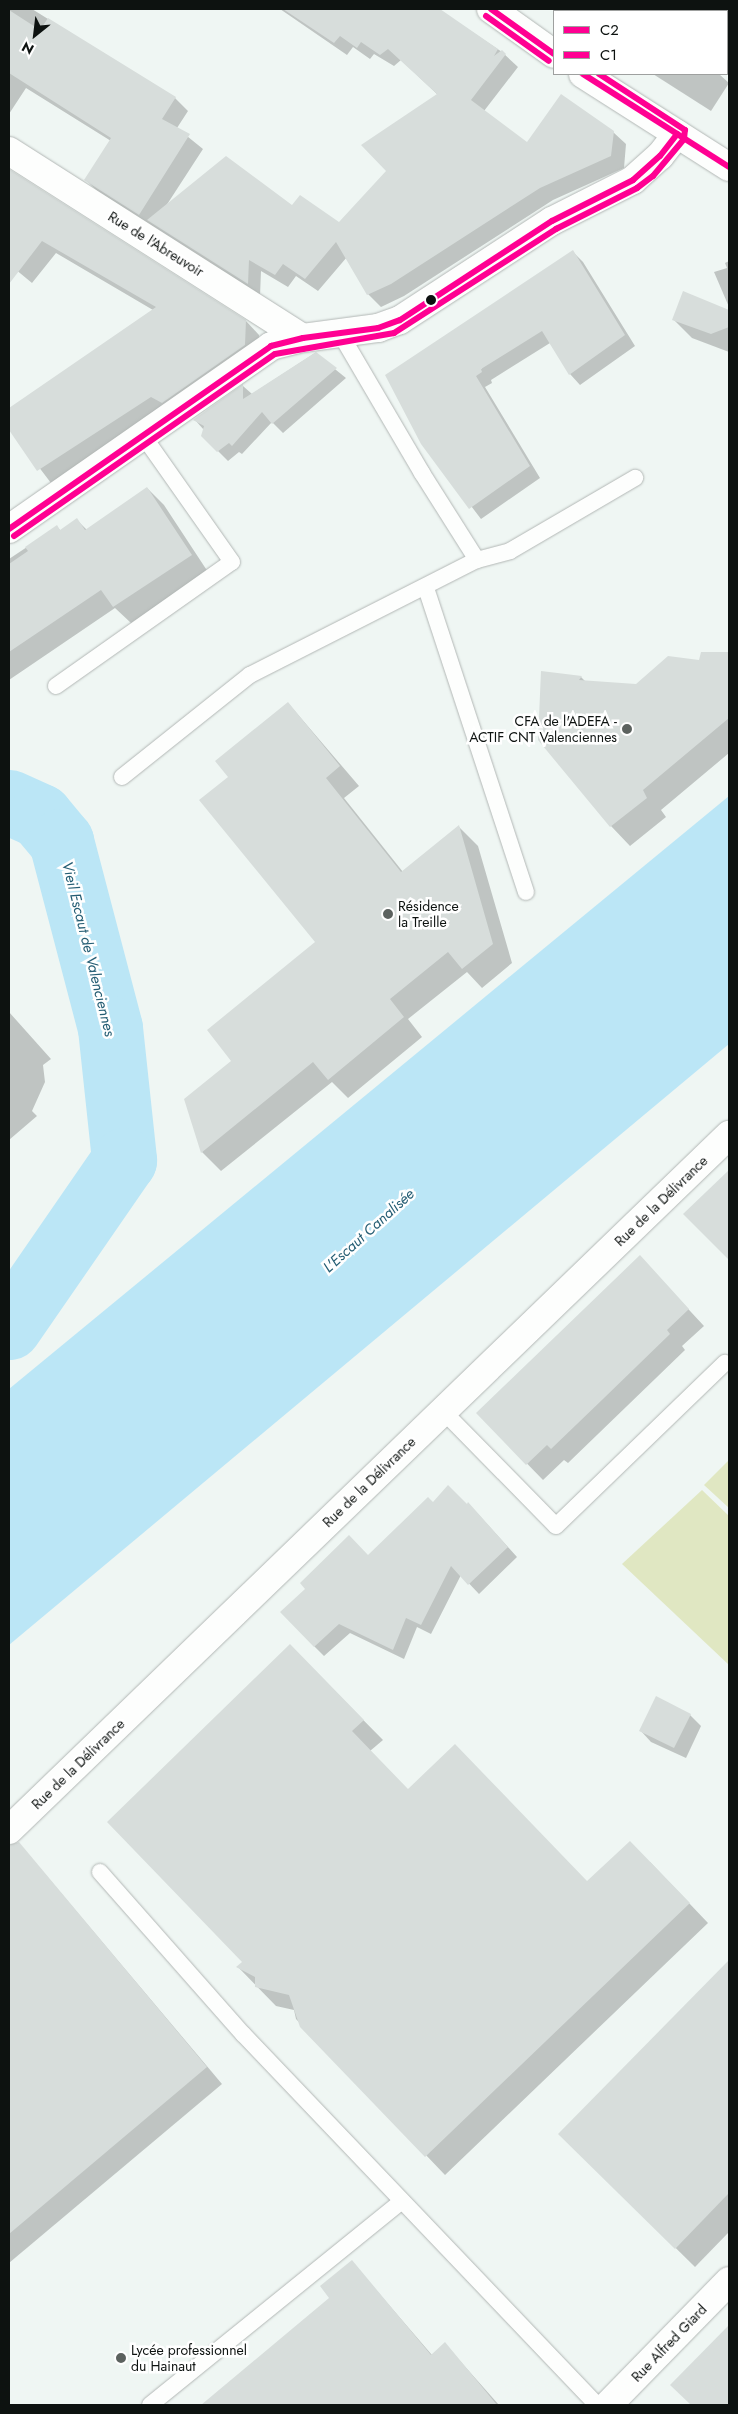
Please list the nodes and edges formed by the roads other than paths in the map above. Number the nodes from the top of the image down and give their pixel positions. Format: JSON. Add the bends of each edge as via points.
{"nodes":[{"id":1,"x":491,"y":9,"type":"edge"},
{"id":2,"x":553,"y":53,"type":"edge"},
{"id":3,"x":585,"y":75,"type":"edge"},
{"id":4,"x":677,"y":134,"type":"junction"},
{"id":5,"x":9,"y":150,"type":"edge"},
{"id":6,"x":728,"y":163,"type":"edge"},
{"id":7,"x":340,"y":333,"type":"junction"},
{"id":8,"x":303,"y":338,"type":"junction"},
{"id":9,"x":144,"y":437,"type":"junction"},
{"id":10,"x":635,"y":478,"type":"dead end"},
{"id":11,"x":9,"y":529,"type":"edge"},
{"id":12,"x":478,"y":560,"type":"junction"},
{"id":13,"x":426,"y":588,"type":"junction"},
{"id":14,"x":56,"y":686,"type":"dead end"},
{"id":15,"x":122,"y":777,"type":"dead end"},
{"id":16,"x":526,"y":892,"type":"dead end"},
{"id":17,"x":729,"y":1134,"type":"edge"},
{"id":18,"x":725,"y":1363,"type":"dead end"},
{"id":19,"x":443,"y":1411,"type":"junction"},
{"id":20,"x":9,"y":1830,"type":"edge"},
{"id":21,"x":100,"y":1872,"type":"dead end"},
{"id":22,"x":402,"y":2201,"type":"junction"},
{"id":23,"x":729,"y":2281,"type":"edge"},
{"id":24,"x":150,"y":2405,"type":"edge"},
{"id":25,"x":597,"y":2405,"type":"edge"},
{"id":26,"x":608,"y":2405,"type":"edge"}],
"edges":[{"from":1,"to":2,"type":"street"},
{"from":3,"to":4,"type":"street"},
{"from":4,"to":6,"type":"street"},
{"from":4,"to":7,"type":"street","via":[[660,156],[633,180],[552,221],[400,320],[378,328]]},
{"from":5,"to":8,"type":"street","name":"Rue de l'Abreuvoir"},
{"from":7,"to":8,"type":"street"},
{"from":7,"to":12,"type":"lane","via":[[422,473]]},
{"from":8,"to":9,"type":"street","via":[[271,346]]},
{"from":9,"to":11,"type":"street"},
{"from":9,"to":14,"type":"lane","via":[[232,562]]},
{"from":10,"to":12,"type":"lane","via":[[510,552]]},
{"from":12,"to":13,"type":"lane"},
{"from":13,"to":15,"type":"lane","via":[[250,675]]},
{"from":13,"to":16,"type":"lane"},
{"from":17,"to":19,"type":"street","name":"Rue de la Délivrance"},
{"from":18,"to":19,"type":"lane","via":[[556,1526]]},
{"from":19,"to":20,"type":"street","name":"Rue de la Délivrance"},
{"from":21,"to":22,"type":"lane","via":[[225,2014]]},
{"from":22,"to":24,"type":"lane"},
{"from":22,"to":25,"type":"lane"},
{"from":23,"to":26,"type":"street","name":"Rue Alfred Giard"}]}
